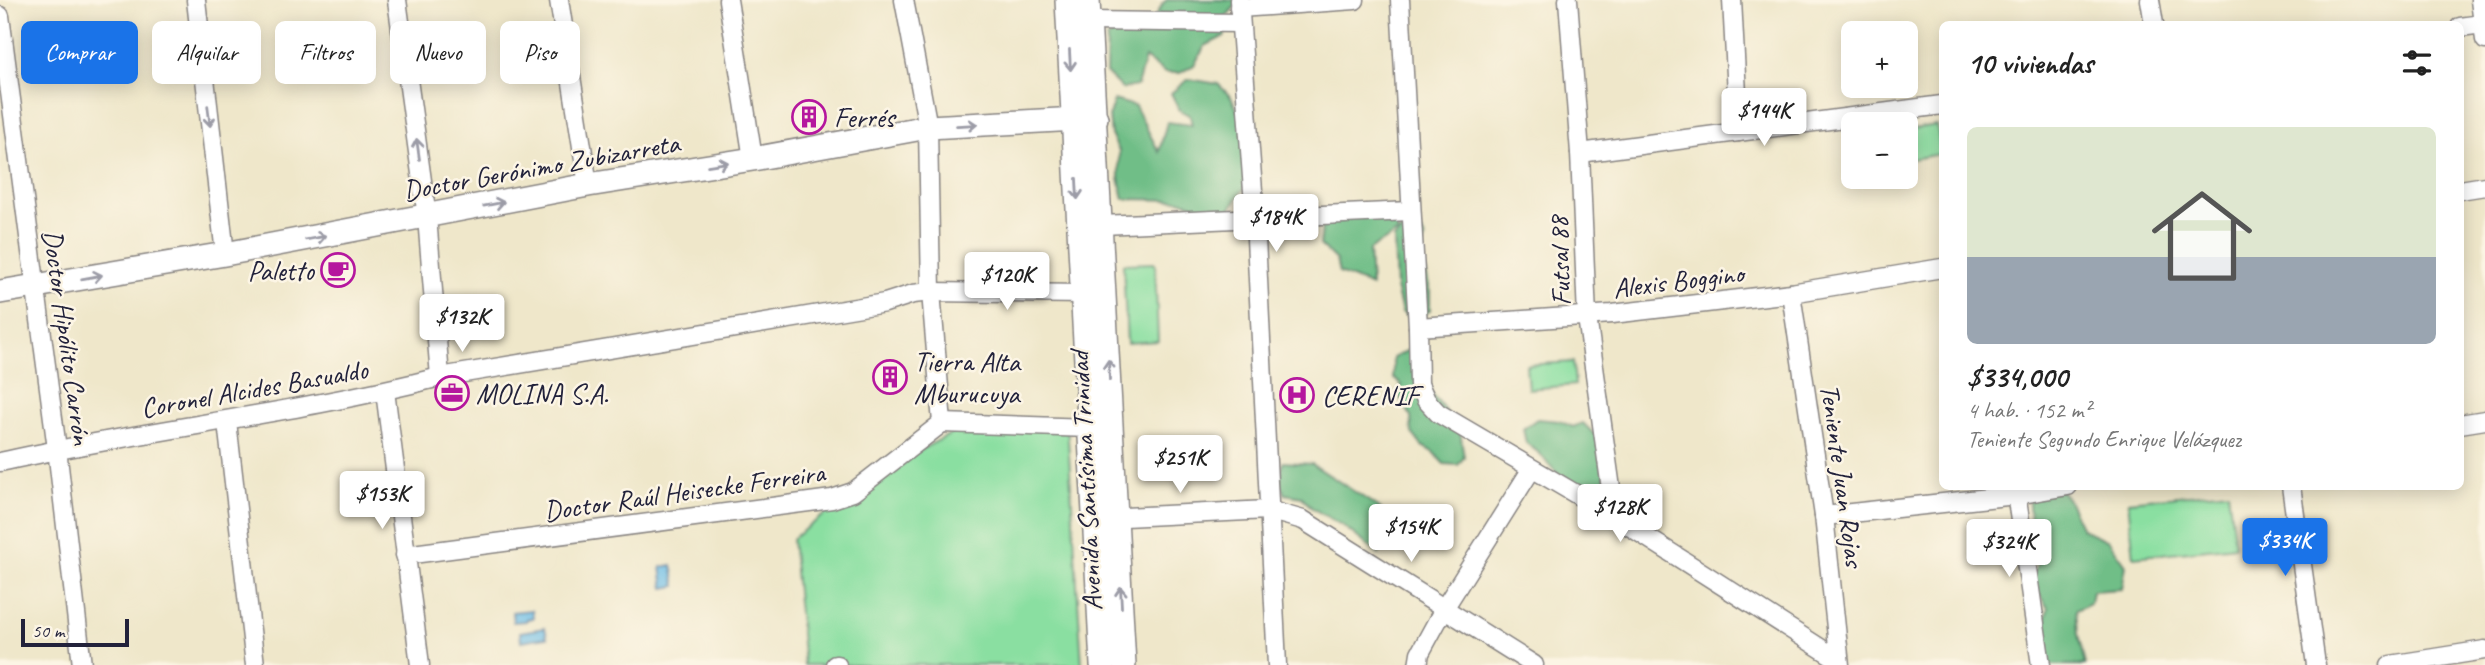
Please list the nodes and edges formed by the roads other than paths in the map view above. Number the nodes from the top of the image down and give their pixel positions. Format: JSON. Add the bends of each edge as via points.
{"nodes":[{"id":1,"x":196,"y":0,"type":"edge"},
{"id":2,"x":397,"y":0,"type":"edge"},
{"id":3,"x":559,"y":0,"type":"edge"},
{"id":4,"x":728,"y":0,"type":"edge"},
{"id":5,"x":905,"y":0,"type":"edge"},
{"id":6,"x":1067,"y":0,"type":"edge"},
{"id":7,"x":1355,"y":0,"type":"edge"},
{"id":8,"x":1400,"y":0,"type":"edge"},
{"id":9,"x":1568,"y":0,"type":"edge"},
{"id":10,"x":1732,"y":0,"type":"edge"},
{"id":11,"x":2150,"y":0,"type":"edge"},
{"id":12,"x":2480,"y":0,"type":"edge"},
{"id":13,"x":1089,"y":10,"type":"edge"},
{"id":14,"x":1239,"y":10,"type":"edge"},
{"id":15,"x":0,"y":16,"type":"edge"},
{"id":16,"x":2154,"y":21,"type":"edge"},
{"id":17,"x":2464,"y":28,"type":"edge"},
{"id":18,"x":2484,"y":32,"type":"edge"},
{"id":19,"x":1939,"y":105,"type":"edge"},
{"id":20,"x":1084,"y":119,"type":"junction"},
{"id":21,"x":928,"y":127,"type":"junction"},
{"id":22,"x":1740,"y":132,"type":"junction"},
{"id":23,"x":1580,"y":153,"type":"junction"},
{"id":24,"x":753,"y":159,"type":"junction"},
{"id":25,"x":588,"y":185,"type":"junction"},
{"id":26,"x":2485,"y":186,"type":"edge"},
{"id":27,"x":2464,"y":189,"type":"edge"},
{"id":28,"x":1410,"y":211,"type":"junction"},
{"id":29,"x":427,"y":217,"type":"junction"},
{"id":30,"x":1255,"y":218,"type":"junction"},
{"id":31,"x":1102,"y":225,"type":"junction"},
{"id":32,"x":225,"y":254,"type":"junction"},
{"id":33,"x":1939,"y":268,"type":"edge"},
{"id":34,"x":34,"y":287,"type":"junction"},
{"id":35,"x":0,"y":292,"type":"edge"},
{"id":36,"x":931,"y":292,"type":"junction"},
{"id":37,"x":1791,"y":293,"type":"junction"},
{"id":38,"x":1083,"y":294,"type":"junction"},
{"id":39,"x":1587,"y":317,"type":"junction"},
{"id":40,"x":1418,"y":327,"type":"junction"},
{"id":41,"x":440,"y":377,"type":"junction"},
{"id":42,"x":385,"y":391,"type":"junction"},
{"id":43,"x":2485,"y":420,"type":"edge"},
{"id":44,"x":226,"y":422,"type":"junction"},
{"id":45,"x":942,"y":423,"type":"junction"},
{"id":46,"x":2464,"y":423,"type":"edge"},
{"id":47,"x":1090,"y":428,"type":"junction"},
{"id":48,"x":57,"y":449,"type":"junction"},
{"id":49,"x":0,"y":462,"type":"edge"},
{"id":50,"x":1531,"y":470,"type":"junction"},
{"id":51,"x":2292,"y":490,"type":"edge"},
{"id":52,"x":2015,"y":491,"type":"edge"},
{"id":53,"x":1268,"y":510,"type":"junction"},
{"id":54,"x":1824,"y":516,"type":"junction"},
{"id":55,"x":1615,"y":517,"type":"junction"},
{"id":56,"x":1106,"y":518,"type":"junction"},
{"id":57,"x":405,"y":555,"type":"junction"},
{"id":58,"x":1445,"y":607,"type":"junction"},
{"id":59,"x":2485,"y":650,"type":"edge"},
{"id":60,"x":1840,"y":663,"type":"edge"},
{"id":61,"x":82,"y":665,"type":"edge"},
{"id":62,"x":255,"y":665,"type":"edge"},
{"id":63,"x":420,"y":665,"type":"edge"},
{"id":64,"x":1102,"y":665,"type":"edge"},
{"id":65,"x":1124,"y":665,"type":"edge"},
{"id":66,"x":1277,"y":665,"type":"edge"},
{"id":67,"x":1418,"y":665,"type":"edge"},
{"id":68,"x":1534,"y":665,"type":"edge"},
{"id":69,"x":2041,"y":665,"type":"edge"},
{"id":70,"x":2316,"y":665,"type":"edge"},
{"id":71,"x":2390,"y":665,"type":"edge"}],
"edges":[{"from":1,"to":32,"type":"street","one_way":true},
{"from":29,"to":2,"type":"street","one_way":true},
{"from":3,"to":25,"type":"street"},
{"from":4,"to":24,"type":"street"},
{"from":5,"to":21,"type":"street"},
{"from":6,"to":20,"type":"main road","name":"Avenida Santísima Trinidad","one_way":true},
{"from":7,"to":14,"type":"street"},
{"from":8,"to":28,"type":"street"},
{"from":9,"to":23,"type":"street","name":"Futsal 88"},
{"from":10,"to":22,"type":"street"},
{"from":11,"to":16,"type":"street"},
{"from":12,"to":18,"type":"street"},
{"from":13,"to":14,"type":"street"},
{"from":13,"to":20,"type":"main road","name":"Avenida Santísima Trinidad"},
{"from":14,"to":30,"type":"street"},
{"from":15,"to":34,"type":"street","name":"Doctor Hipólito Carrón"},
{"from":17,"to":18,"type":"street"},
{"from":19,"to":22,"type":"street"},
{"from":21,"to":20,"type":"main road","name":"Doctor Gerónimo Zubizarreta","one_way":true},
{"from":20,"to":31,"type":"main road","name":"Avenida Santísima Trinidad"},
{"from":20,"to":38,"type":"main road","name":"Avenida Santísima Trinidad","one_way":true},
{"from":21,"to":24,"type":"main road","name":"Doctor Gerónimo Zubizarreta"},
{"from":21,"to":36,"type":"street"},
{"from":22,"to":23,"type":"street"},
{"from":23,"to":39,"type":"street","name":"Futsal 88"},
{"from":25,"to":24,"type":"main road","name":"Doctor Gerónimo Zubizarreta","one_way":true},
{"from":29,"to":25,"type":"main road","name":"Doctor Gerónimo Zubizarreta","one_way":true},
{"from":26,"to":27,"type":"street"},
{"from":28,"to":30,"type":"street"},
{"from":28,"to":40,"type":"street"},
{"from":32,"to":29,"type":"main road","name":"Doctor Gerónimo Zubizarreta","one_way":true},
{"from":29,"to":41,"type":"street"},
{"from":30,"to":31,"type":"street"},
{"from":30,"to":53,"type":"street"},
{"from":56,"to":31,"type":"main road","name":"Avenida Santísima Trinidad","one_way":true},
{"from":34,"to":32,"type":"main road","name":"Doctor Gerónimo Zubizarreta","one_way":true},
{"from":33,"to":37,"type":"street","name":"Alexis Boggino"},
{"from":34,"to":35,"type":"main road","name":"Doctor Gerónimo Zubizarreta"},
{"from":34,"to":48,"type":"street","name":"Doctor Hipólito Carrón"},
{"from":36,"to":38,"type":"street","name":"Coronel Alcides Basualdo"},
{"from":36,"to":41,"type":"street","name":"Coronel Alcides Basualdo"},
{"from":36,"to":45,"type":"street"},
{"from":37,"to":39,"type":"street","name":"Alexis Boggino"},
{"from":37,"to":54,"type":"street","name":"Teniente Juan Rojas"},
{"from":38,"to":47,"type":"main road","name":"Avenida Santísima Trinidad"},
{"from":39,"to":40,"type":"street","name":"Alexis Boggino"},
{"from":39,"to":55,"type":"street","name":"Futsal 88"},
{"from":40,"to":50,"type":"street","via":[[1419,384],[1426,400],[1438,414]]},
{"from":41,"to":42,"type":"street","name":"Coronel Alcides Basualdo"},
{"from":42,"to":44,"type":"street","name":"Coronel Alcides Basualdo"},
{"from":42,"to":57,"type":"street"},
{"from":43,"to":46,"type":"street"},
{"from":44,"to":48,"type":"street","name":"Coronel Alcides Basualdo"},
{"from":44,"to":62,"type":"street"},
{"from":45,"to":47,"type":"street"},
{"from":45,"to":57,"type":"street","name":"Doctor Raúl Heisecke Ferreira","via":[[853,492],[832,499]]},
{"from":47,"to":56,"type":"main road","name":"Avenida Santísima Trinidad"},
{"from":48,"to":49,"type":"street","name":"Coronel Alcides Basualdo"},
{"from":48,"to":61,"type":"street","name":"Doctor Hipólito Carrón"},
{"from":50,"to":55,"type":"street"},
{"from":50,"to":58,"type":"street"},
{"from":51,"to":70,"type":"street"},
{"from":52,"to":54,"type":"street"},
{"from":52,"to":69,"type":"street"},
{"from":53,"to":56,"type":"street"},
{"from":53,"to":58,"type":"street","via":[[1303,520]]},
{"from":53,"to":66,"type":"street"},
{"from":54,"to":60,"type":"street","name":"Teniente Juan Rojas"},
{"from":55,"to":60,"type":"street"},
{"from":56,"to":64,"type":"main road","name":"Avenida Santísima Trinidad"},
{"from":65,"to":56,"type":"main road","name":"Avenida Santísima Trinidad","one_way":true},
{"from":57,"to":63,"type":"street"},
{"from":58,"to":67,"type":"street"},
{"from":58,"to":68,"type":"street"},
{"from":59,"to":71,"type":"street"}]}
